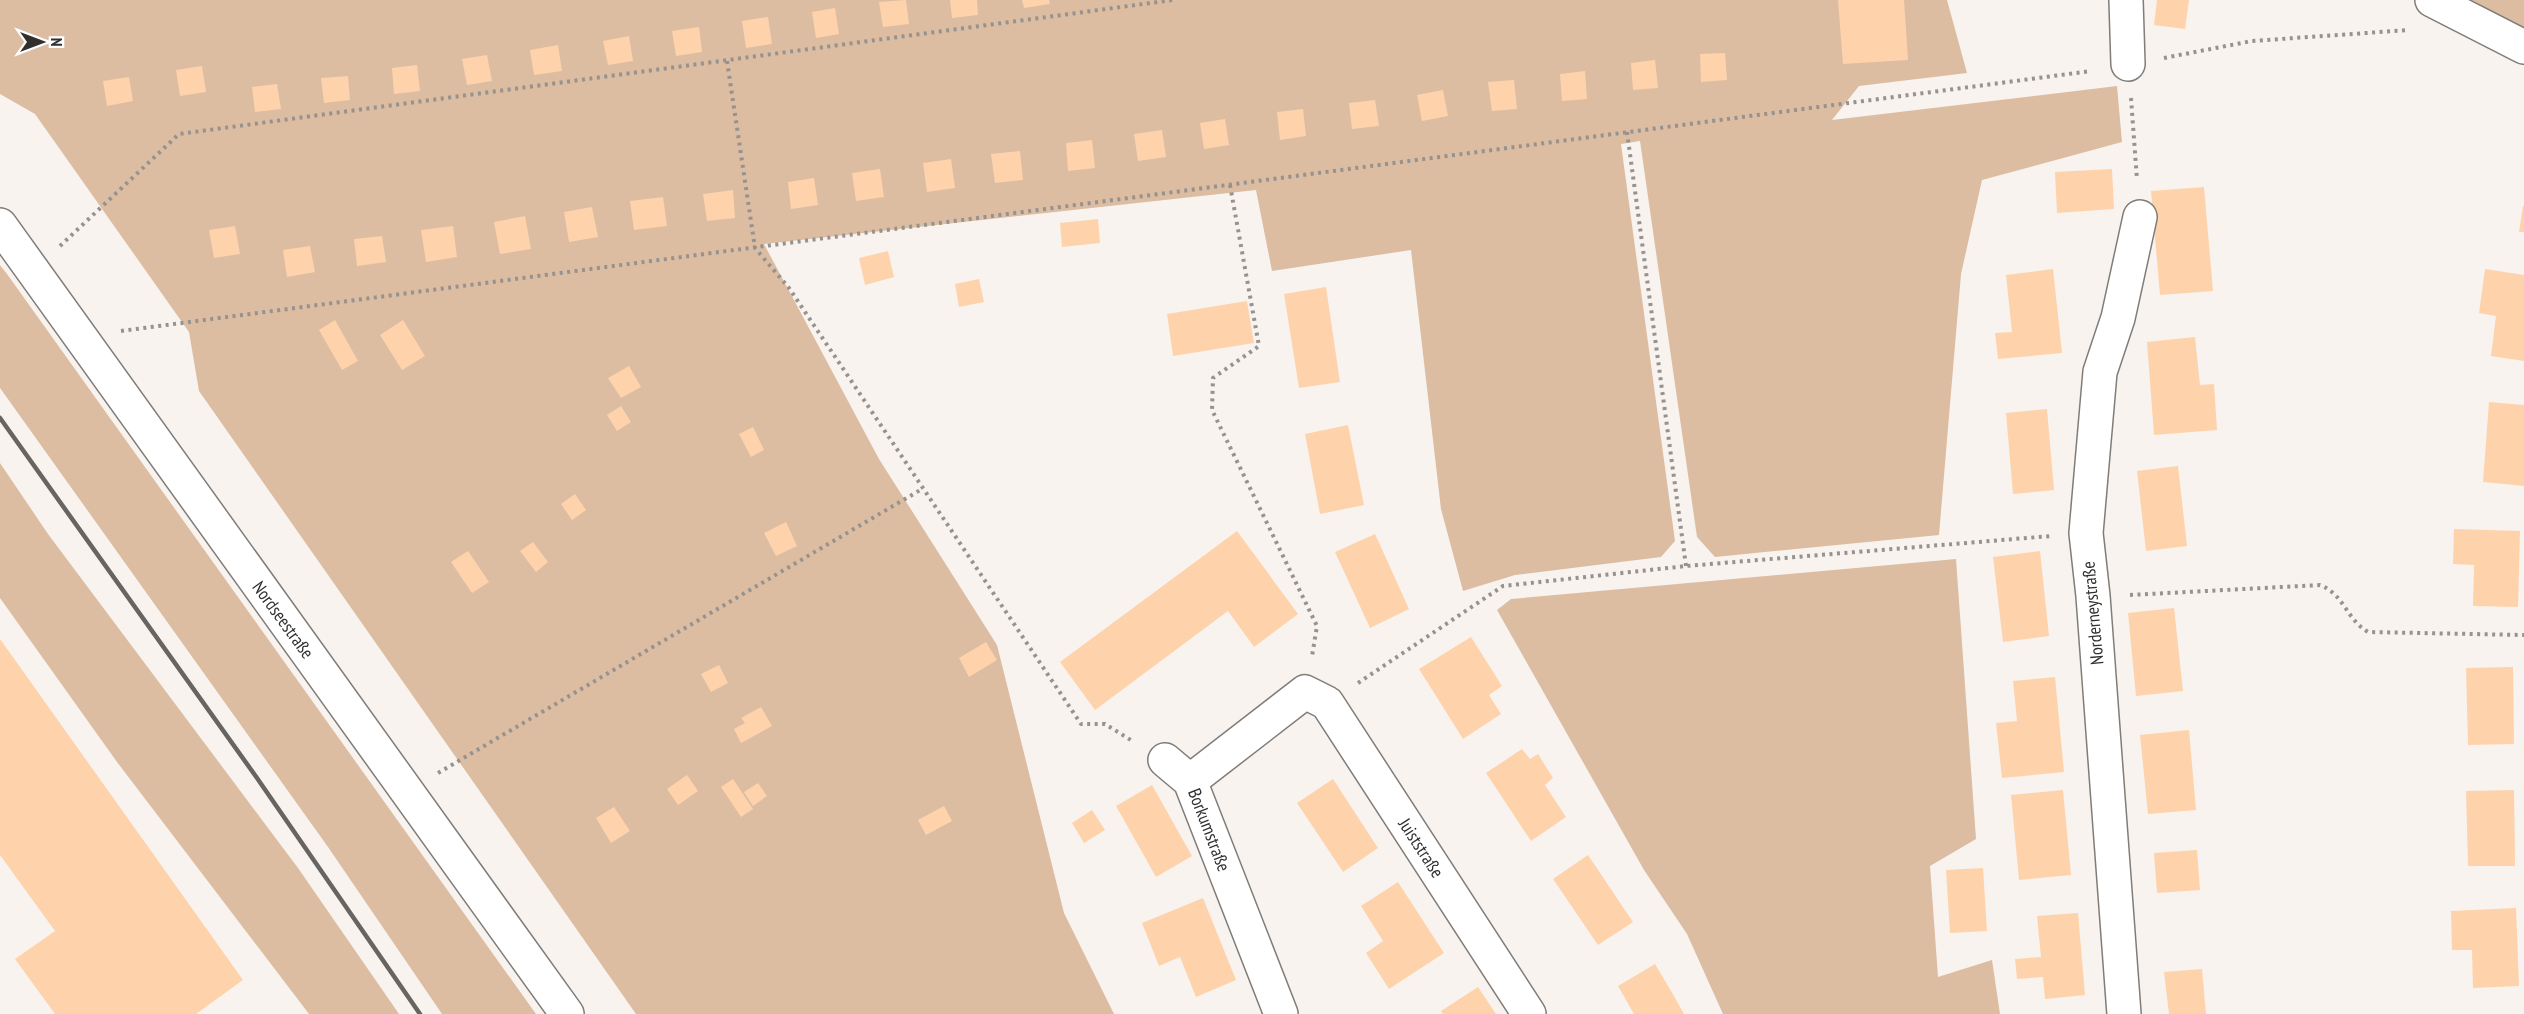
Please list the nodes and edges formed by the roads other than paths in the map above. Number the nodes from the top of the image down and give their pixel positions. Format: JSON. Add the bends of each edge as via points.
{"nodes":[{"id":1,"x":2126,"y":0,"type":"edge"},
{"id":2,"x":2432,"y":0,"type":"edge"},
{"id":3,"x":2524,"y":47,"type":"edge"},
{"id":4,"x":2128,"y":64,"type":"road end"},
{"id":5,"x":2140,"y":217,"type":"road end"},
{"id":6,"x":0,"y":225,"type":"edge"},
{"id":7,"x":1316,"y":698,"type":"joint"},
{"id":8,"x":1165,"y":760,"type":"road end"},
{"id":9,"x":1190,"y":782,"type":"junction"},
{"id":10,"x":567,"y":1014,"type":"edge"},
{"id":11,"x":1281,"y":1014,"type":"edge"},
{"id":12,"x":1529,"y":1014,"type":"edge"},
{"id":13,"x":2124,"y":1014,"type":"edge"}],
"edges":[{"from":1,"to":4,"type":"street"},
{"from":2,"to":3,"type":"street"},
{"from":5,"to":13,"type":"street","name":"Norderneystraße","via":[[2118,318],[2100,372],[2086,533]]},
{"from":6,"to":10,"type":"street","name":"Nordseestraße"},
{"from":7,"to":9,"type":"street","name":"Borkumstraße"},
{"from":7,"to":12,"type":"street","name":"Juiststraße"},
{"from":8,"to":9,"type":"street"},
{"from":9,"to":11,"type":"street","name":"Borkumstraße"}]}
